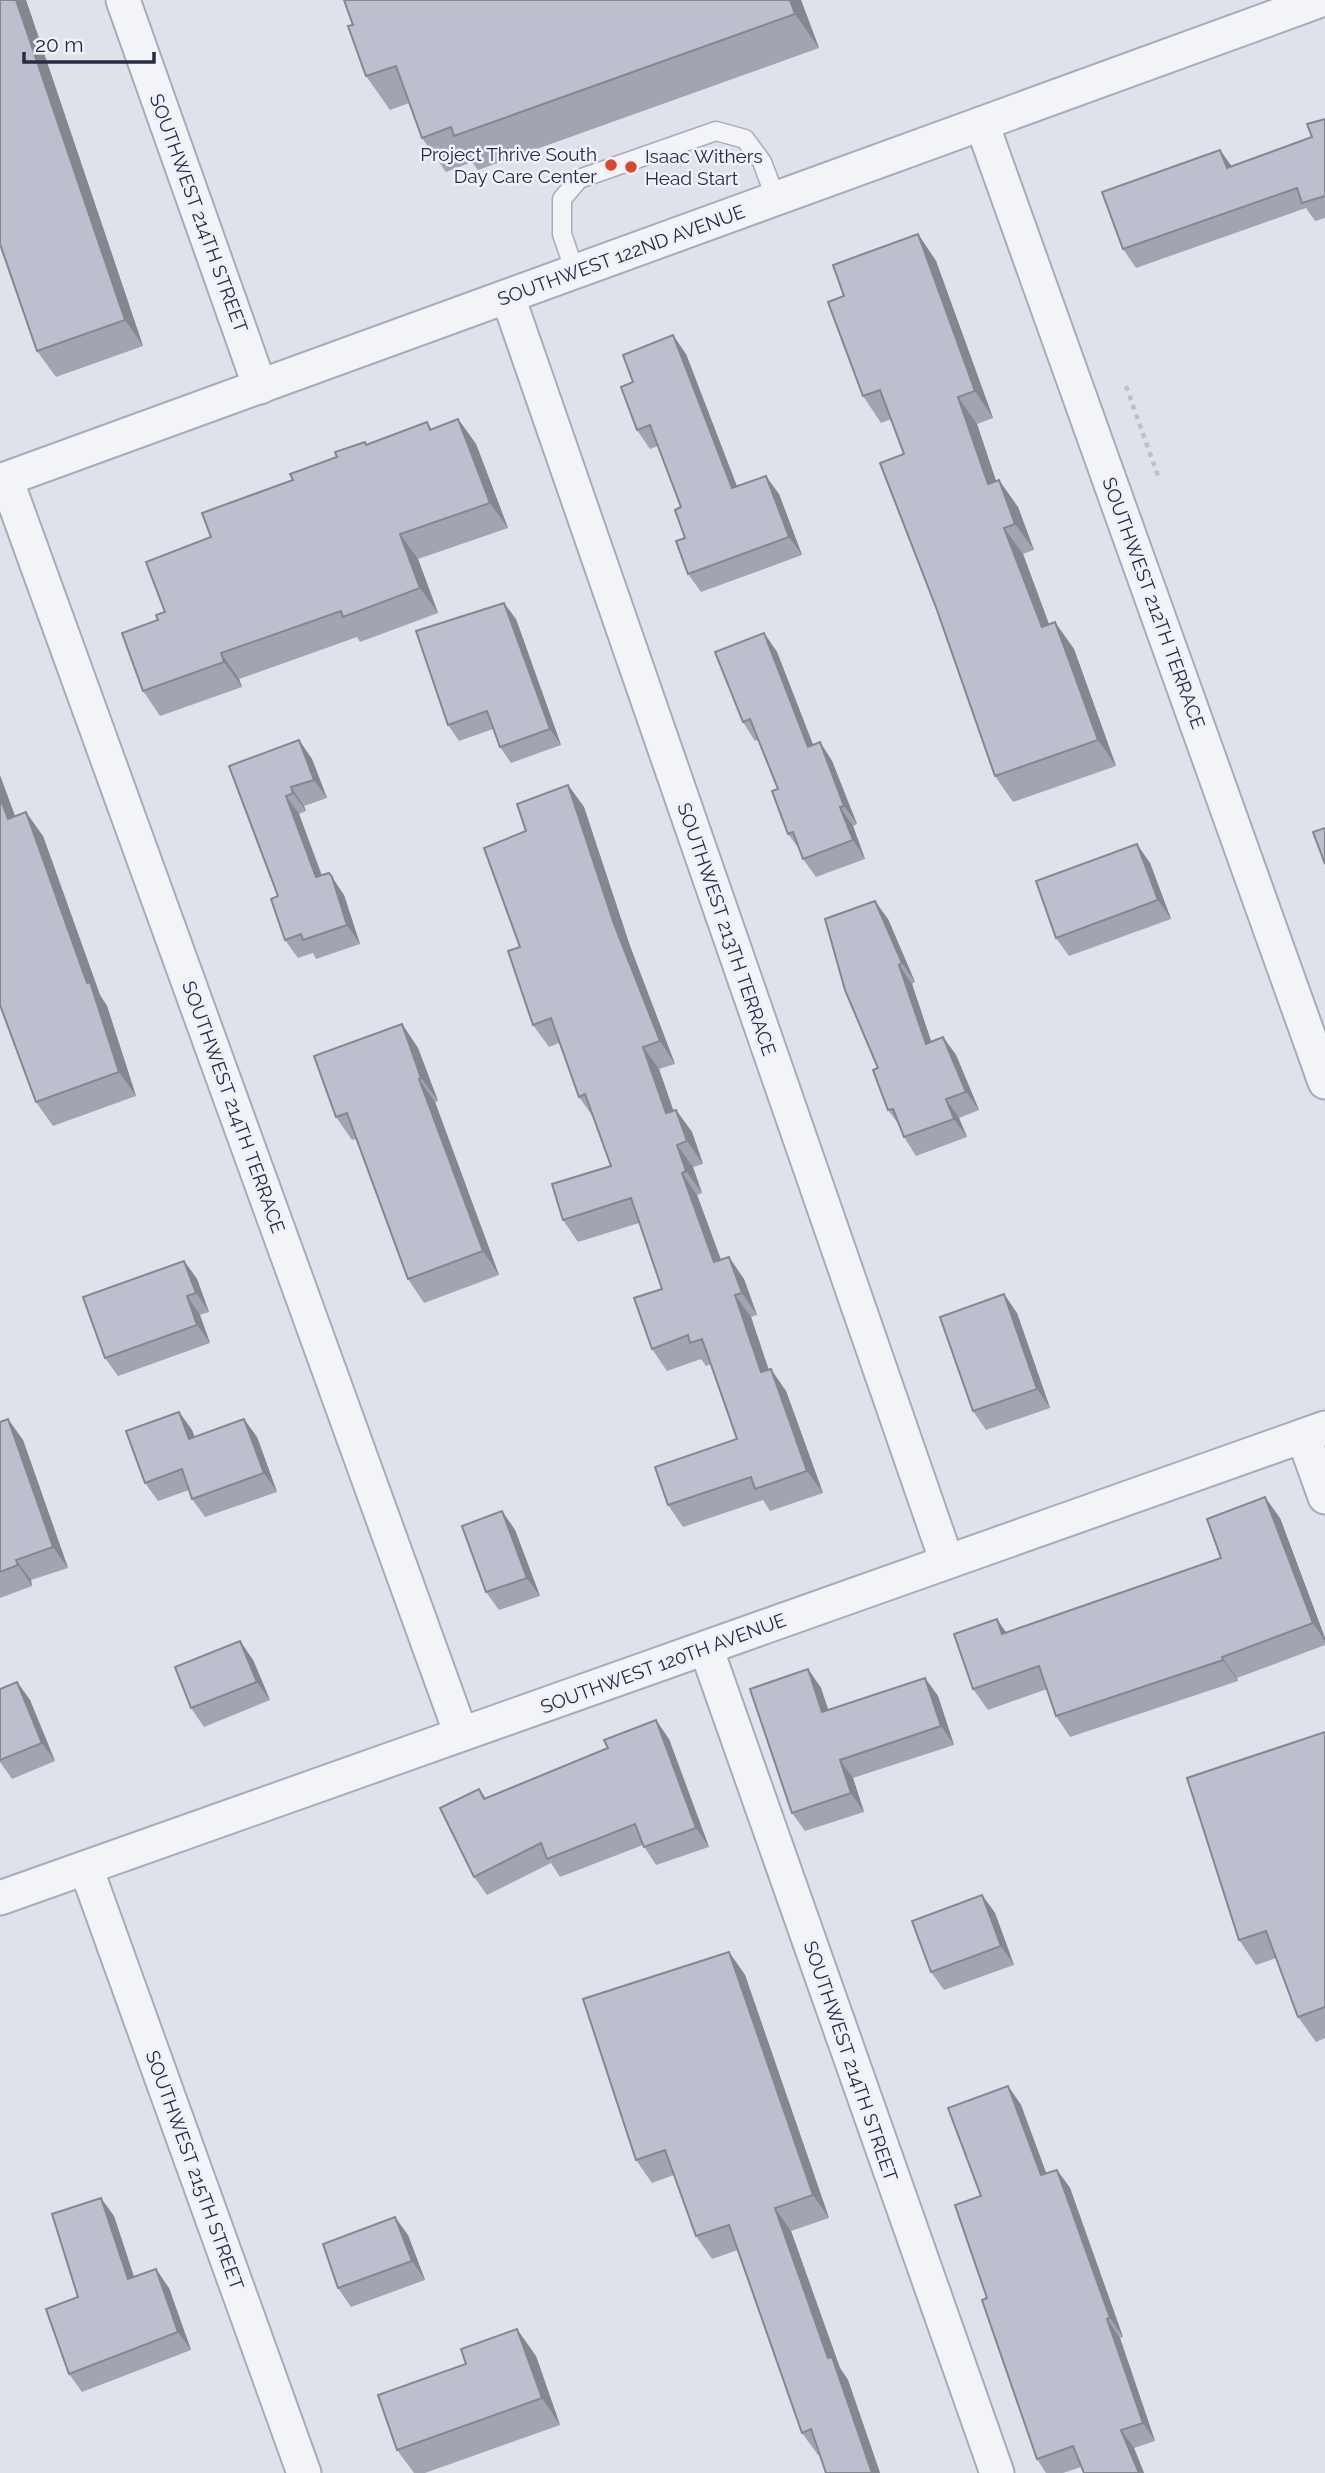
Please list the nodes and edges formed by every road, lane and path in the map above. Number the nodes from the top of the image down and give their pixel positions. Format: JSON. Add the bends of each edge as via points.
{"nodes":[{"id":1,"x":122,"y":0,"type":"edge"},
{"id":2,"x":1321,"y":0,"type":"edge"},
{"id":3,"x":982,"y":124,"type":"junction"},
{"id":4,"x":776,"y":199,"type":"junction"},
{"id":5,"x":575,"y":272,"type":"junction"},
{"id":6,"x":508,"y":297,"type":"junction"},
{"id":7,"x":1126,"y":386,"type":"dead end"},
{"id":8,"x":260,"y":387,"type":"junction"},
{"id":9,"x":1159,"y":479,"type":"dead end"},
{"id":10,"x":3,"y":480,"type":"edge"},
{"id":11,"x":1325,"y":1082,"type":"edge"},
{"id":12,"x":1314,"y":1432,"type":"edge"},
{"id":13,"x":1325,"y":1497,"type":"edge"},
{"id":14,"x":947,"y":1562,"type":"junction"},
{"id":15,"x":706,"y":1648,"type":"junction"},
{"id":16,"x":461,"y":1734,"type":"junction"},
{"id":17,"x":86,"y":1868,"type":"junction"},
{"id":18,"x":0,"y":1898,"type":"edge"},
{"id":19,"x":304,"y":2473,"type":"edge"},
{"id":20,"x":997,"y":2473,"type":"edge"}],
"edges":[{"from":1,"to":8,"type":"street","name":"SOUTHWEST 214TH STREET"},
{"from":2,"to":3,"type":"street","name":"SOUTHWEST 122ND AVENUE"},
{"from":3,"to":4,"type":"street","name":"SOUTHWEST 122ND AVENUE"},
{"from":3,"to":11,"type":"street","name":"SOUTHWEST 212TH TERRACE"},
{"from":4,"to":5,"type":"street","name":"SOUTHWEST 122ND AVENUE"},
{"from":4,"to":5,"type":"lane","via":[[762,162],[745,139],[716,131],[579,179],[562,200],[562,234]]},
{"from":5,"to":6,"type":"street","name":"SOUTHWEST 122ND AVENUE"},
{"from":6,"to":8,"type":"street","name":"SOUTHWEST 122ND AVENUE"},
{"from":6,"to":14,"type":"street","name":"SOUTHWEST 213TH TERRACE"},
{"from":7,"to":9,"type":"path"},
{"from":8,"to":10,"type":"street","name":"SOUTHWEST 122ND AVENUE"},
{"from":10,"to":16,"type":"street","name":"SOUTHWEST 214TH TERRACE"},
{"from":12,"to":13,"type":"street"},
{"from":12,"to":14,"type":"street","name":"SOUTHWEST 120TH AVENUE"},
{"from":14,"to":15,"type":"street","name":"SOUTHWEST 120TH AVENUE"},
{"from":15,"to":16,"type":"street","name":"SOUTHWEST 120TH AVENUE"},
{"from":15,"to":20,"type":"street","name":"SOUTHWEST 214TH STREET"},
{"from":16,"to":17,"type":"street","name":"SOUTHWEST 120TH AVENUE"},
{"from":17,"to":18,"type":"street","name":"SOUTHWEST 120TH AVENUE"},
{"from":17,"to":19,"type":"street","name":"SOUTHWEST 215TH STREET"}]}
